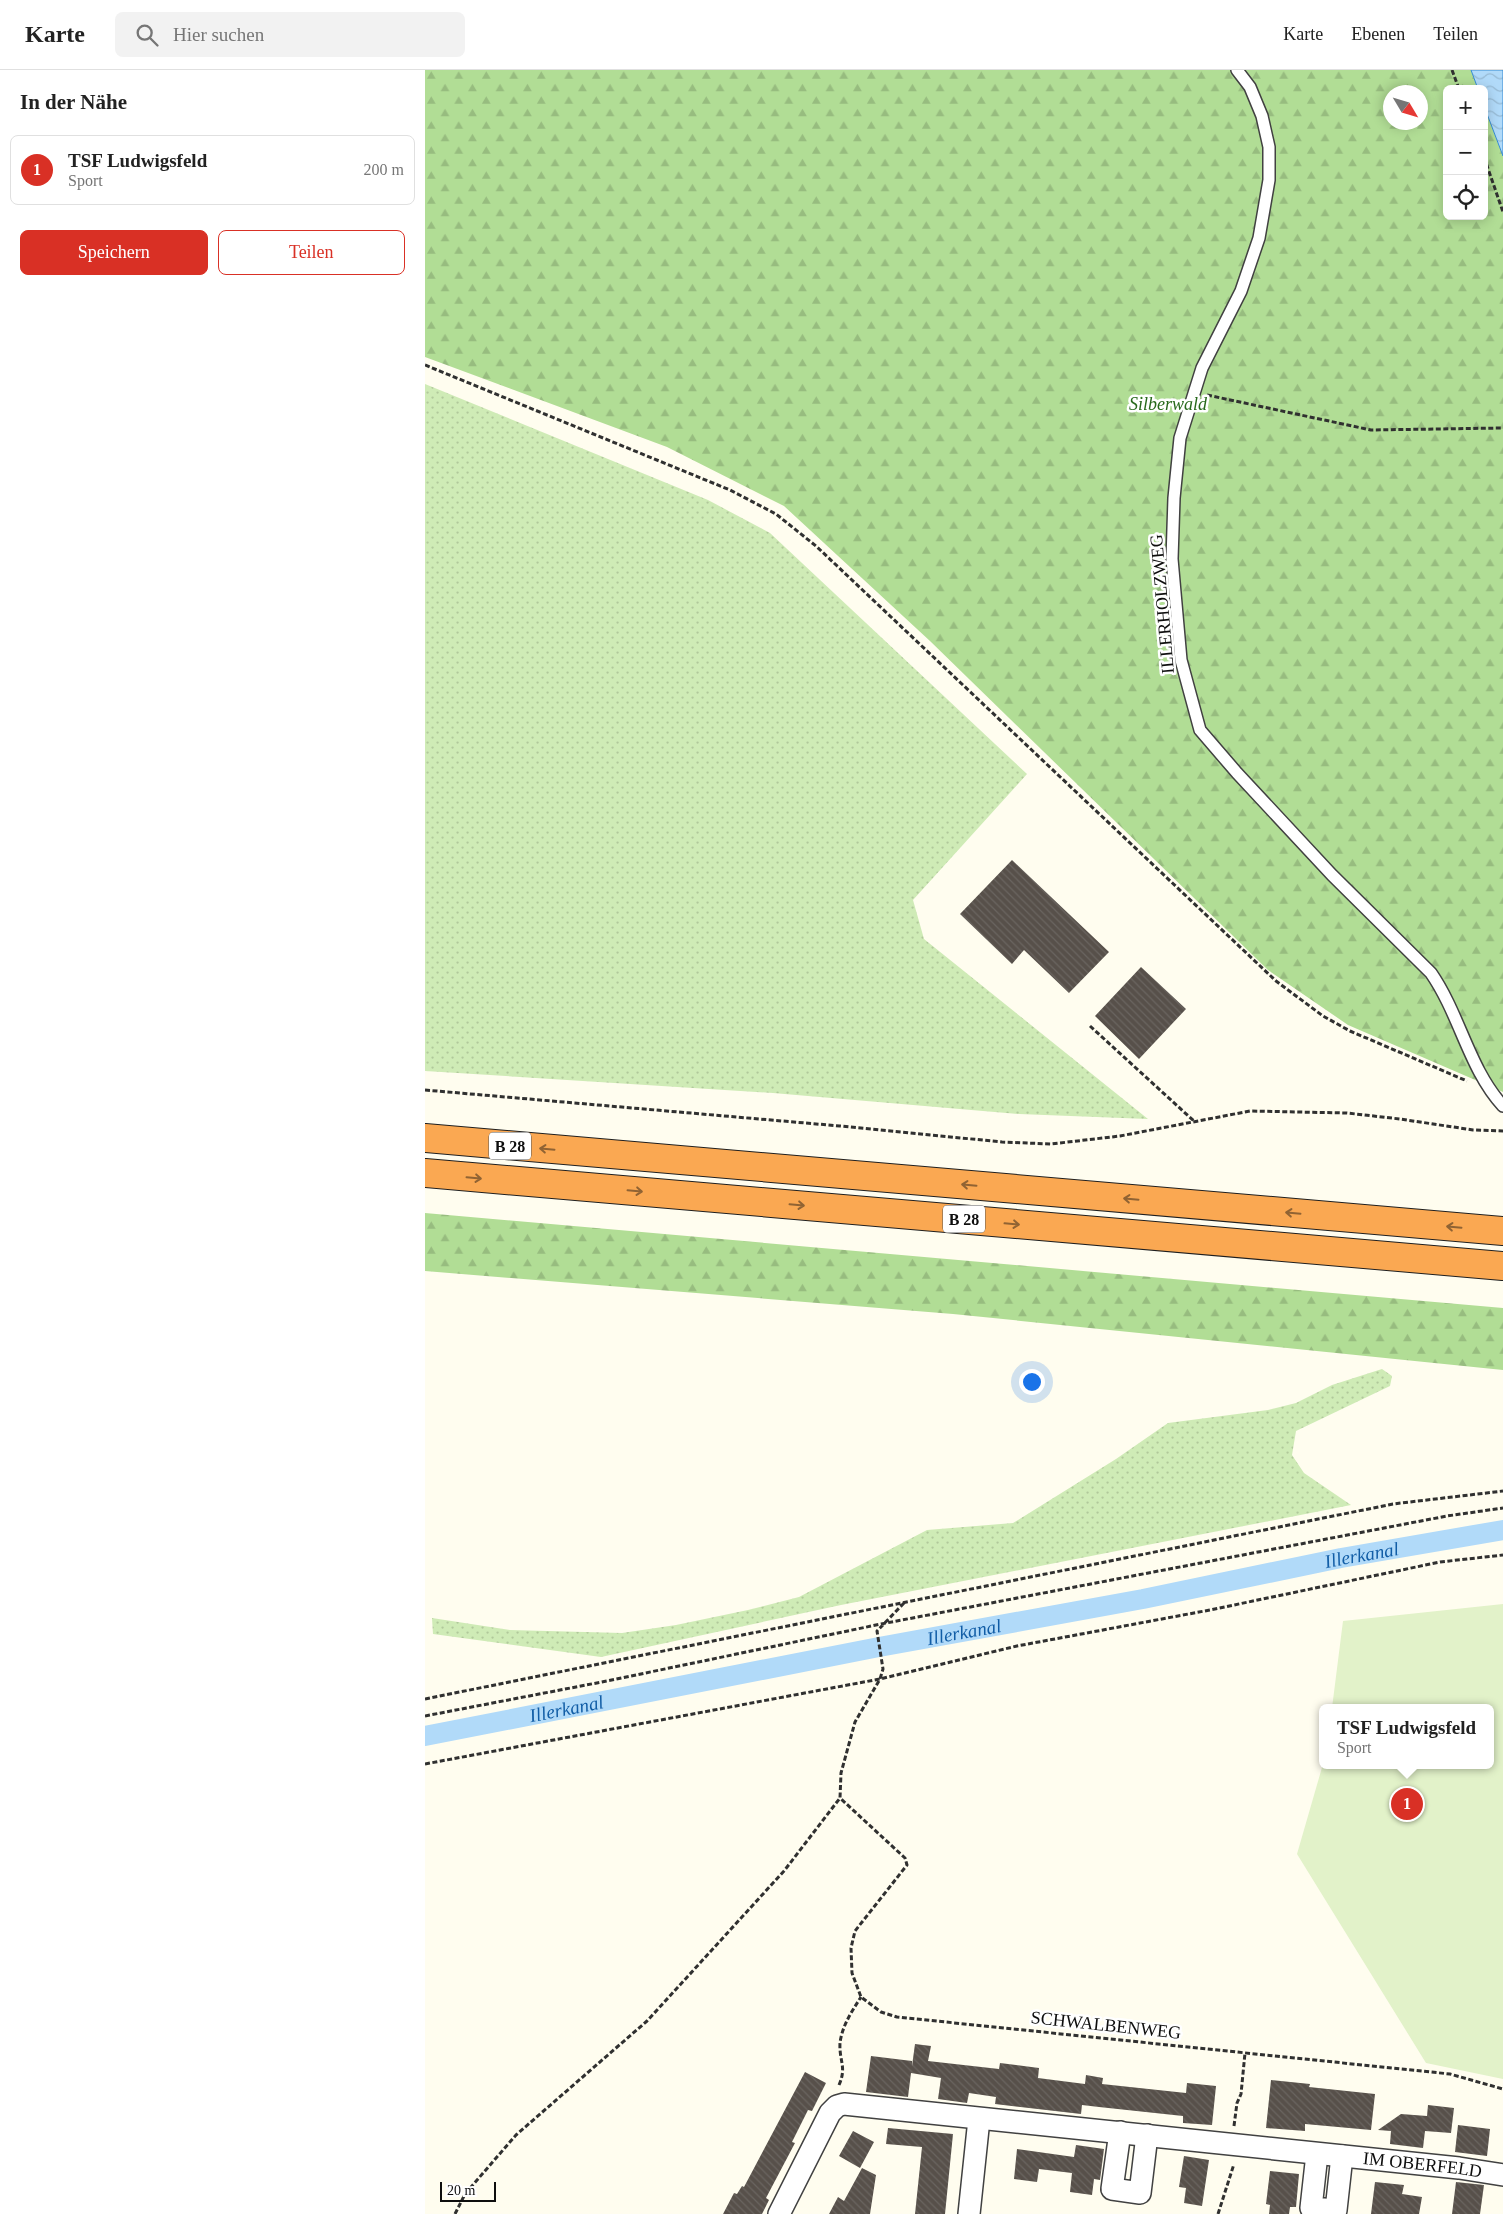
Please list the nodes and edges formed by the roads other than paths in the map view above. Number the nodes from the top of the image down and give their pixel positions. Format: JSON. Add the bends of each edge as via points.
{"nodes":[{"id":1,"x":1237,"y":70,"type":"edge"},
{"id":2,"x":1503,"y":1106,"type":"edge"},
{"id":3,"x":425,"y":1138,"type":"edge"},
{"id":4,"x":425,"y":1173,"type":"edge"},
{"id":5,"x":1503,"y":1231,"type":"edge"},
{"id":6,"x":1503,"y":1266,"type":"edge"},
{"id":7,"x":979,"y":2119,"type":"junction"},
{"id":8,"x":1120,"y":2132,"type":"junction"},
{"id":9,"x":1147,"y":2134,"type":"junction"},
{"id":10,"x":1317,"y":2154,"type":"junction"},
{"id":11,"x":1342,"y":2156,"type":"junction"},
{"id":12,"x":1503,"y":2175,"type":"edge"},
{"id":13,"x":779,"y":2214,"type":"edge"},
{"id":14,"x":969,"y":2214,"type":"edge"}],
"edges":[{"from":1,"to":2,"type":"lane","name":"ILLERHOLZWEG","via":[[1250,88],[1262,116],[1269,147],[1269,180],[1259,238],[1241,291],[1201,368],[1180,438],[1172,559],[1181,660],[1200,730],[1332,875],[1431,973],[1443,991],[1489,1091]]},
{"from":5,"to":3,"type":"highway","number":"B 28","one_way":true},
{"from":4,"to":6,"type":"highway","number":"B 28","one_way":true},
{"from":7,"to":8,"type":"street","name":"IM OBERFELD"},
{"from":7,"to":13,"type":"street","name":"IM OBERFELD","via":[[844,2104],[837,2106],[830,2113]]},
{"from":7,"to":14,"type":"street"},
{"from":8,"to":9,"type":"street","name":"IM OBERFELD"},
{"from":8,"to":9,"type":"street","via":[[1112,2189],[1140,2193]]},
{"from":9,"to":10,"type":"street","name":"IM OBERFELD"},
{"from":10,"to":11,"type":"street","name":"IM OBERFELD"},
{"from":10,"to":11,"type":"street","name":"IM OBERFELD","via":[[1311,2208],[1337,2210]]},
{"from":11,"to":12,"type":"street","name":"IM OBERFELD"}]}
